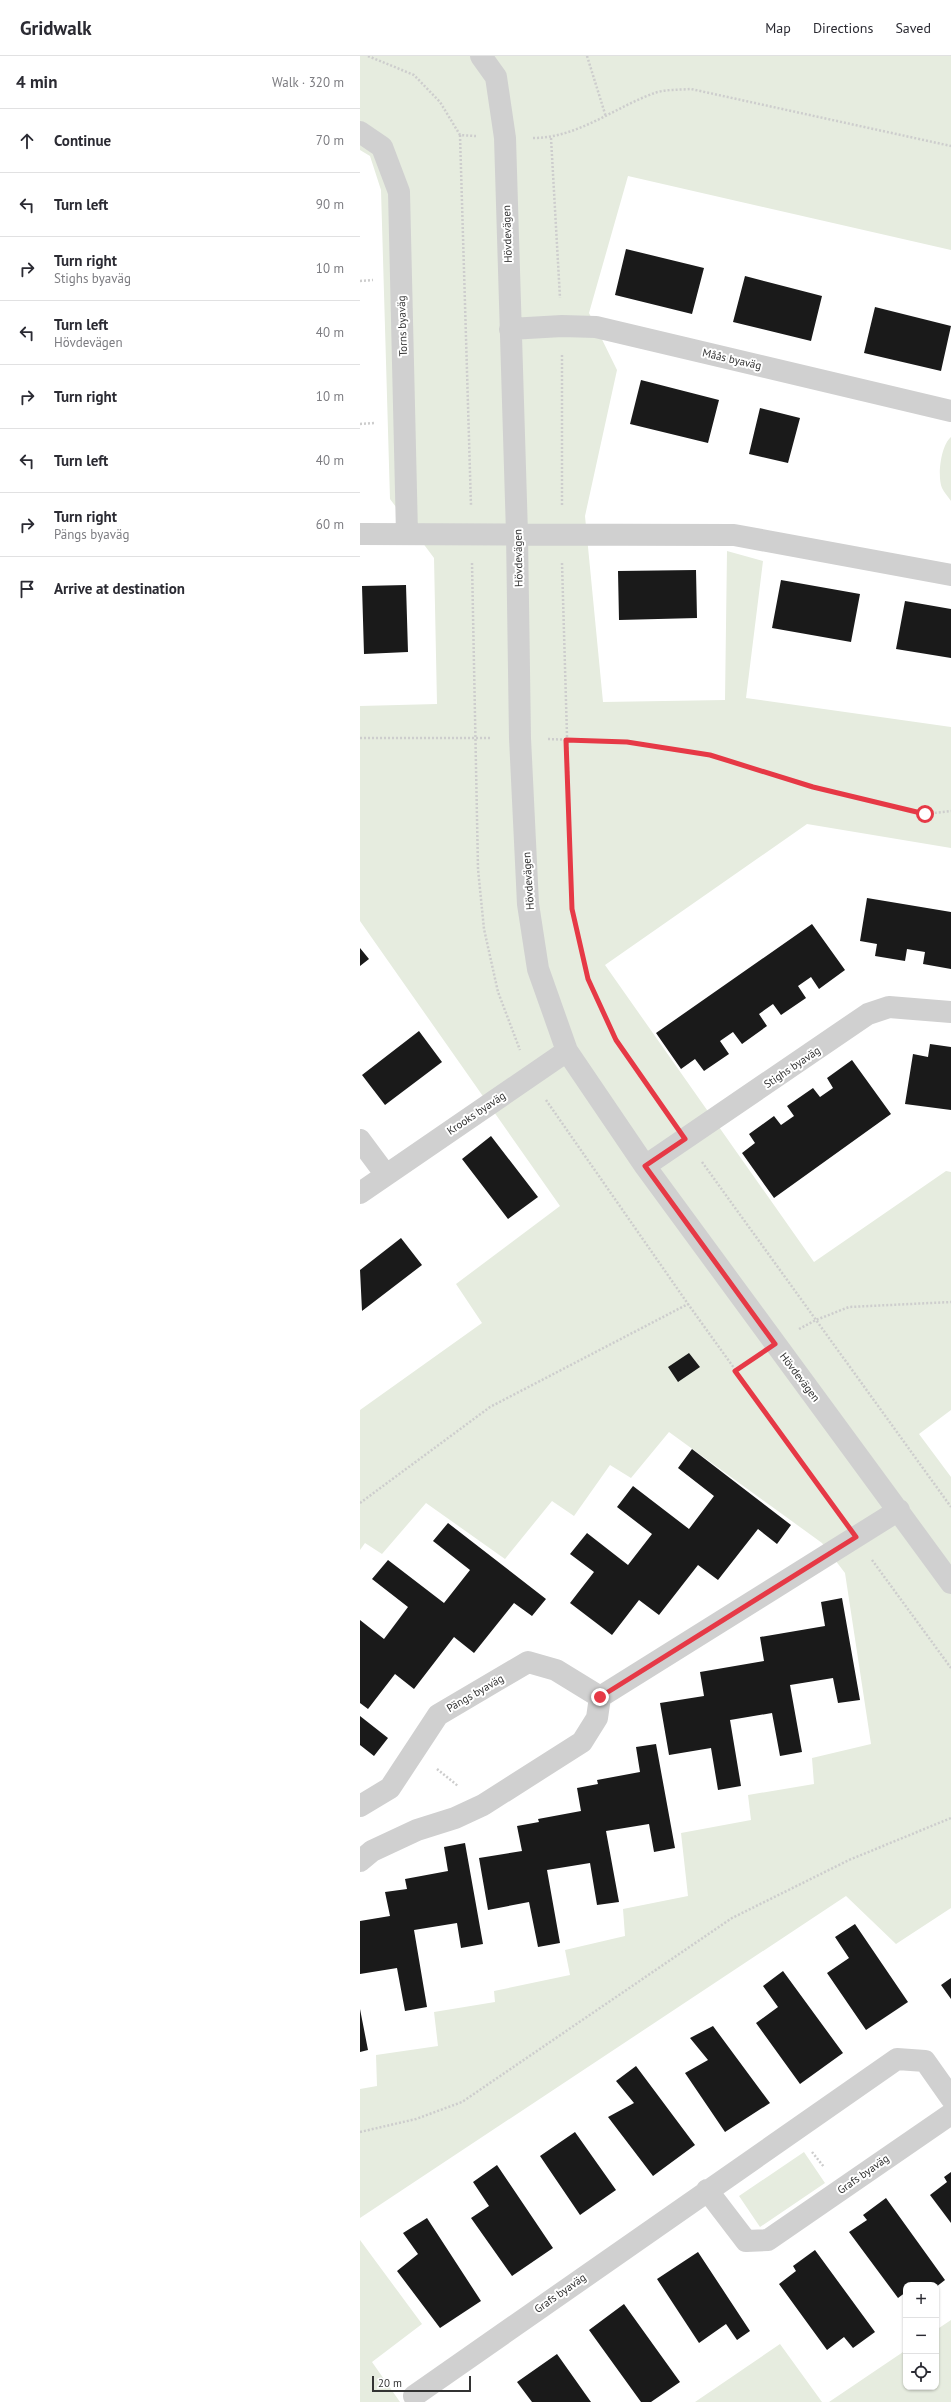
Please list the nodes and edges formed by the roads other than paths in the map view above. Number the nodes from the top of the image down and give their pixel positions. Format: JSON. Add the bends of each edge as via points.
{"nodes":[{"id":1,"x":481,"y":56,"type":"edge"},
{"id":2,"x":360,"y":132,"type":"edge"},
{"id":3,"x":510,"y":329,"type":"junction"},
{"id":4,"x":951,"y":411,"type":"edge"},
{"id":5,"x":360,"y":534,"type":"edge"},
{"id":6,"x":407,"y":534,"type":"junction"},
{"id":7,"x":518,"y":534,"type":"junction"},
{"id":8,"x":951,"y":575,"type":"edge"},
{"id":9,"x":951,"y":1012,"type":"edge"},
{"id":10,"x":566,"y":1050,"type":"junction"},
{"id":11,"x":360,"y":1140,"type":"edge"},
{"id":12,"x":645,"y":1166,"type":"junction"},
{"id":13,"x":386,"y":1175,"type":"junction"},
{"id":14,"x":360,"y":1193,"type":"edge"},
{"id":15,"x":898,"y":1510,"type":"junction"},
{"id":16,"x":951,"y":1583,"type":"edge"},
{"id":17,"x":600,"y":1697,"type":"junction"},
{"id":18,"x":360,"y":1806,"type":"edge"},
{"id":19,"x":360,"y":1861,"type":"edge"},
{"id":20,"x":951,"y":2098,"type":"edge"},
{"id":21,"x":951,"y":2114,"type":"edge"},
{"id":22,"x":707,"y":2190,"type":"junction"},
{"id":23,"x":414,"y":2396,"type":"dead end"}],
"edges":[{"from":1,"to":3,"type":"street","name":"Hövdevägen","via":[[496,76],[505,138]]},
{"from":2,"to":6,"type":"street","name":"Torns byaväg","via":[[382,147],[399,192]]},
{"from":3,"to":4,"type":"street","name":"Måås byaväg","via":[[596,327]]},
{"from":3,"to":7,"type":"street","name":"Hövdevägen"},
{"from":5,"to":6,"type":"street"},
{"from":6,"to":7,"type":"street"},
{"from":7,"to":8,"type":"street","via":[[734,535]]},
{"from":7,"to":10,"type":"street","name":"Hövdevägen","via":[[520,738],[528,904],[538,969]]},
{"from":9,"to":12,"type":"street","name":"Stighs byaväg","via":[[889,1007],[868,1014]]},
{"from":10,"to":12,"type":"street","name":"Hövdevägen"},
{"from":10,"to":13,"type":"street","name":"Krooks byaväg"},
{"from":11,"to":13,"type":"street"},
{"from":12,"to":15,"type":"street","name":"Hövdevägen"},
{"from":13,"to":14,"type":"street","name":"Krooks byaväg"},
{"from":15,"to":16,"type":"street","name":"Hövdevägen"},
{"from":15,"to":17,"type":"street"},
{"from":17,"to":18,"type":"street","name":"Pängs byaväg","via":[[556,1670],[528,1662],[438,1715],[390,1788]]},
{"from":17,"to":19,"type":"street","via":[[597,1718],[582,1742],[483,1805],[455,1818],[417,1830],[372,1851]]},
{"from":20,"to":22,"type":"street","name":"Grafs byaväg","via":[[925,2061],[897,2059]]},
{"from":21,"to":22,"type":"street","name":"Grafs byaväg","via":[[768,2240],[746,2242]]},
{"from":22,"to":23,"type":"street","name":"Grafs byaväg"}]}
